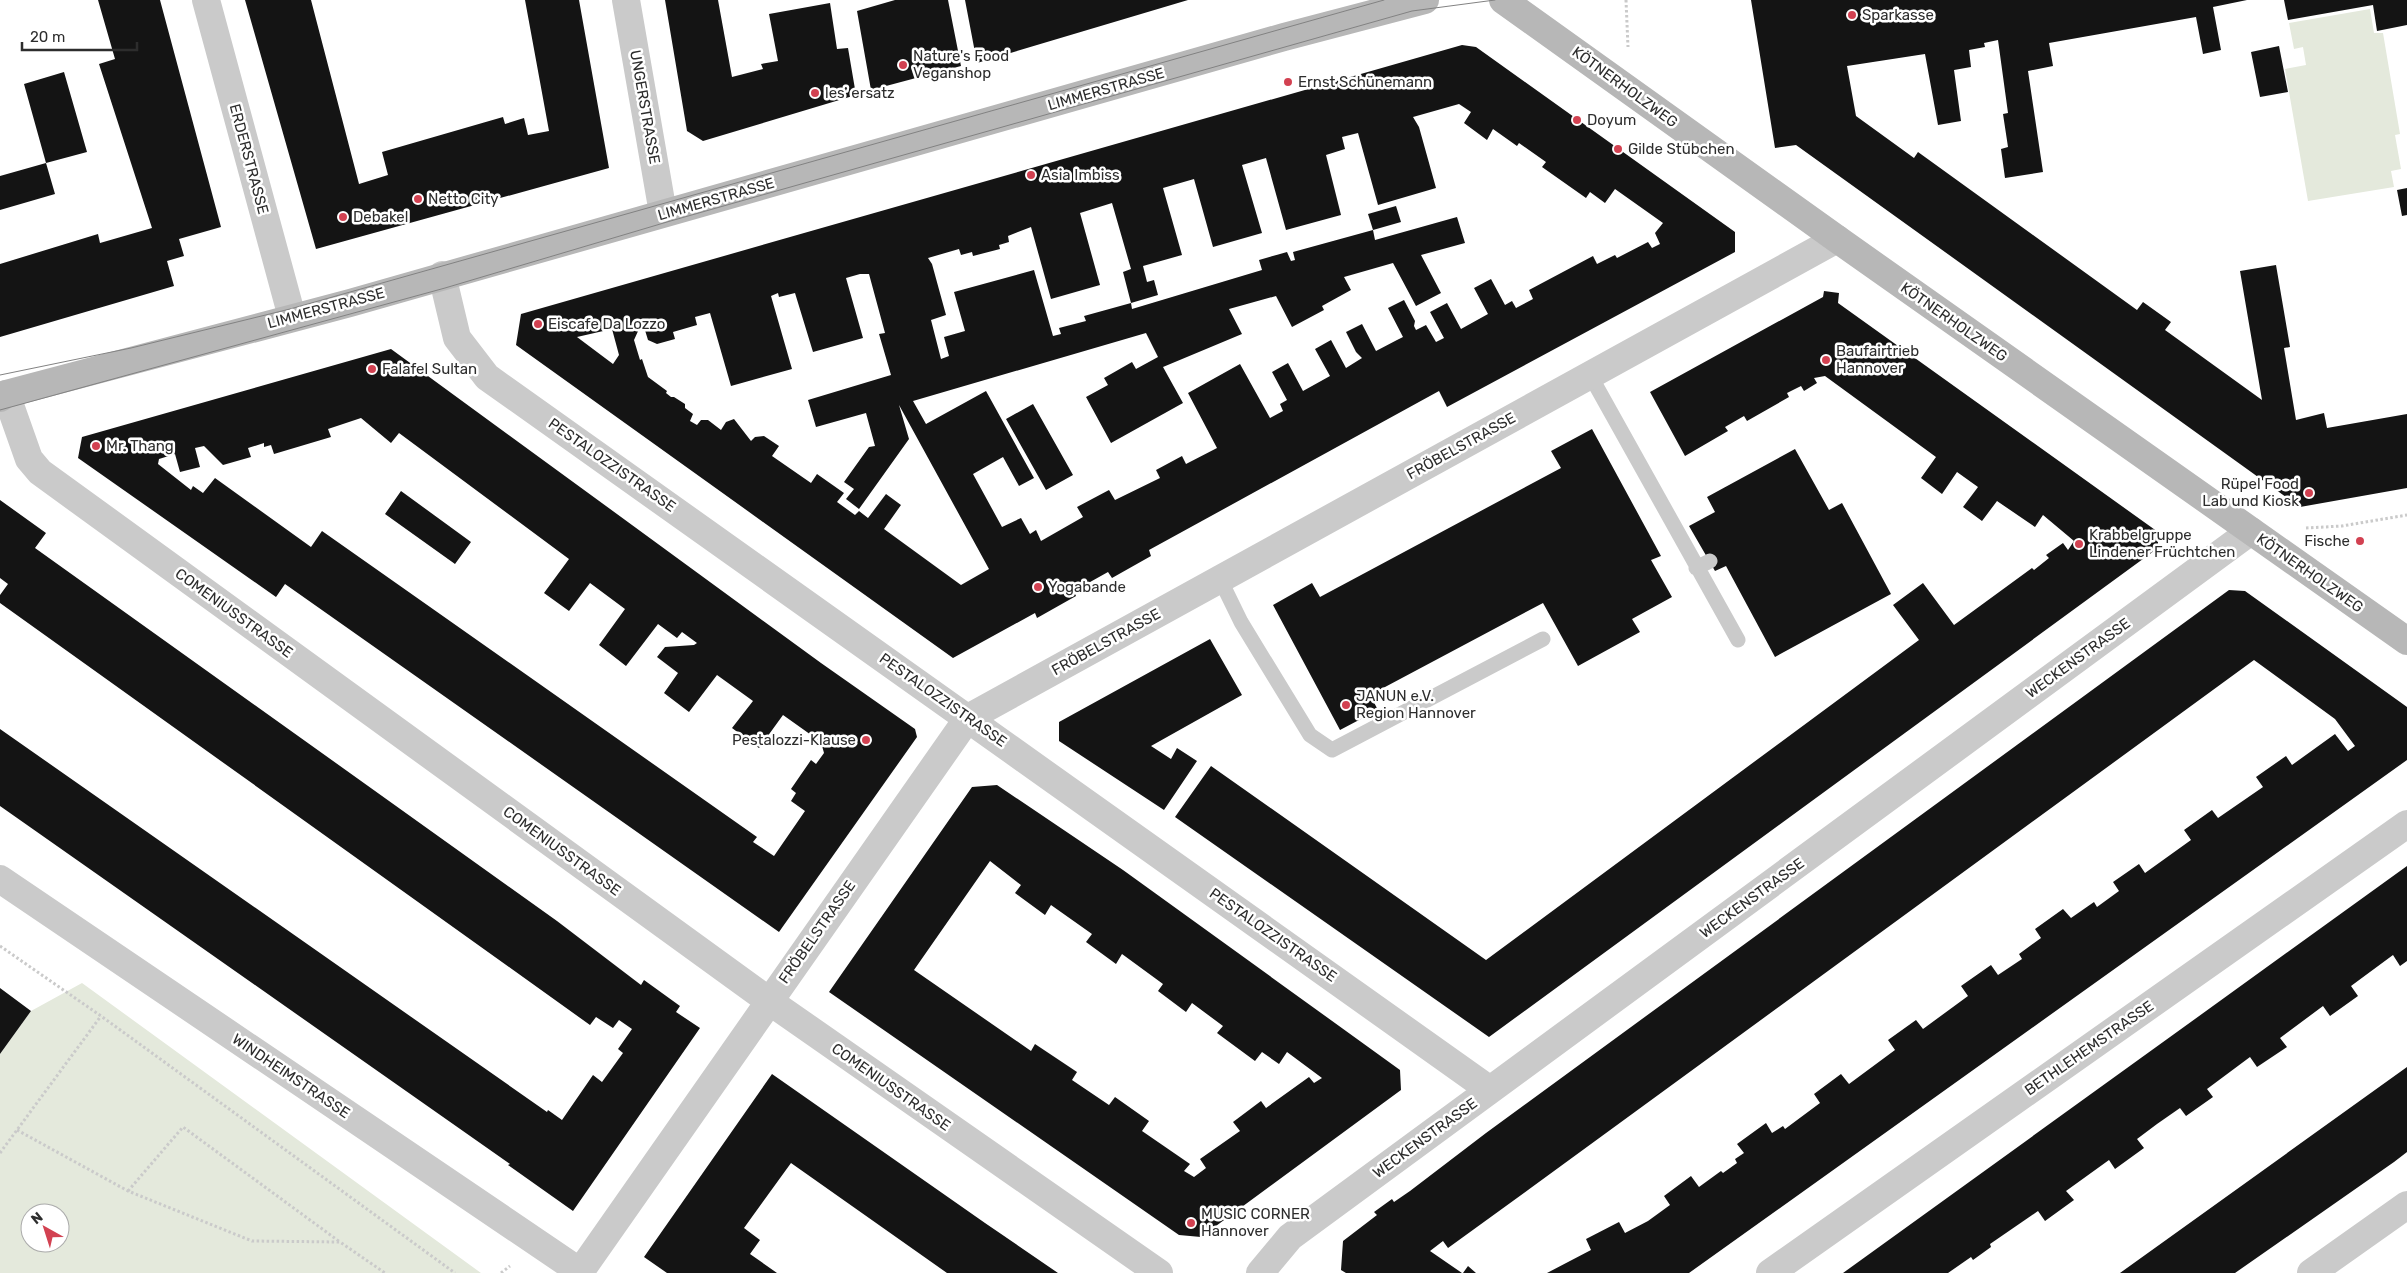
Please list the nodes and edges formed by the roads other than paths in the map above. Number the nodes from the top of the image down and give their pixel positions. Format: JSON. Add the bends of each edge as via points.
{"nodes":[{"id":1,"x":206,"y":0,"type":"edge"},
{"id":2,"x":626,"y":0,"type":"edge"},
{"id":3,"x":1425,"y":0,"type":"edge"},
{"id":4,"x":1503,"y":0,"type":"edge"},
{"id":5,"x":663,"y":214,"type":"junction"},
{"id":6,"x":1837,"y":239,"type":"junction"},
{"id":7,"x":442,"y":275,"type":"junction"},
{"id":8,"x":292,"y":317,"type":"junction"},
{"id":9,"x":1590,"y":375,"type":"junction"},
{"id":10,"x":2,"y":395,"type":"edge"},
{"id":11,"x":2252,"y":531,"type":"junction"},
{"id":12,"x":1710,"y":561,"type":"dead end"},
{"id":13,"x":1696,"y":568,"type":"junction"},
{"id":14,"x":1220,"y":579,"type":"junction"},
{"id":15,"x":1543,"y":639,"type":"dead end"},
{"id":16,"x":1738,"y":640,"type":"dead end"},
{"id":17,"x":2407,"y":642,"type":"edge"},
{"id":18,"x":968,"y":718,"type":"junction"},
{"id":19,"x":2407,"y":824,"type":"edge"},
{"id":20,"x":0,"y":879,"type":"edge"},
{"id":21,"x":769,"y":1001,"type":"junction"},
{"id":22,"x":1490,"y":1090,"type":"junction"},
{"id":23,"x":2407,"y":1205,"type":"edge"},
{"id":24,"x":581,"y":1272,"type":"edge"},
{"id":25,"x":1159,"y":1273,"type":"edge"},
{"id":26,"x":1260,"y":1273,"type":"edge"},
{"id":27,"x":1770,"y":1273,"type":"edge"},
{"id":28,"x":2311,"y":1273,"type":"edge"}],
"edges":[{"from":1,"to":8,"type":"street","name":"ERDERSTRASSE"},
{"from":2,"to":5,"type":"street","name":"UNGERSTRASSE"},
{"from":3,"to":5,"type":"street","name":"LIMMERSTRASSE"},
{"from":4,"to":6,"type":"street","name":"KÖTNERHOLZWEG"},
{"from":5,"to":7,"type":"street","name":"LIMMERSTRASSE"},
{"from":6,"to":9,"type":"street","name":"FRÖBELSTRASSE"},
{"from":6,"to":11,"type":"street","name":"KÖTNERHOLZWEG"},
{"from":7,"to":8,"type":"street","name":"LIMMERSTRASSE"},
{"from":7,"to":18,"type":"street","name":"PESTALOZZISTRASSE","via":[[456,338],[487,377]]},
{"from":8,"to":10,"type":"street","name":"LIMMERSTRASSE"},
{"from":9,"to":13,"type":"lane"},
{"from":9,"to":14,"type":"street","name":"FRÖBELSTRASSE"},
{"from":10,"to":21,"type":"street","name":"COMENIUSSTRASSE","via":[[29,459],[40,472]]},
{"from":11,"to":17,"type":"street","name":"KÖTNERHOLZWEG"},
{"from":11,"to":22,"type":"street","name":"WECKENSTRASSE"},
{"from":12,"to":13,"type":"lane"},
{"from":13,"to":16,"type":"lane"},
{"from":14,"to":15,"type":"lane","via":[[1241,622],[1310,735],[1332,750]]},
{"from":14,"to":18,"type":"street","name":"FRÖBELSTRASSE"},
{"from":18,"to":21,"type":"street","name":"FRÖBELSTRASSE"},
{"from":18,"to":22,"type":"street","name":"PESTALOZZISTRASSE"},
{"from":19,"to":27,"type":"street","name":"BETHLEHEMSTRASSE"},
{"from":20,"to":24,"type":"street","name":"WINDHEIMSTRASSE"},
{"from":21,"to":24,"type":"street","name":"FRÖBELSTRASSE"},
{"from":21,"to":25,"type":"street","name":"COMENIUSSTRASSE"},
{"from":22,"to":26,"type":"street","name":"WECKENSTRASSE","via":[[1290,1237]]},
{"from":23,"to":28,"type":"street"}]}
